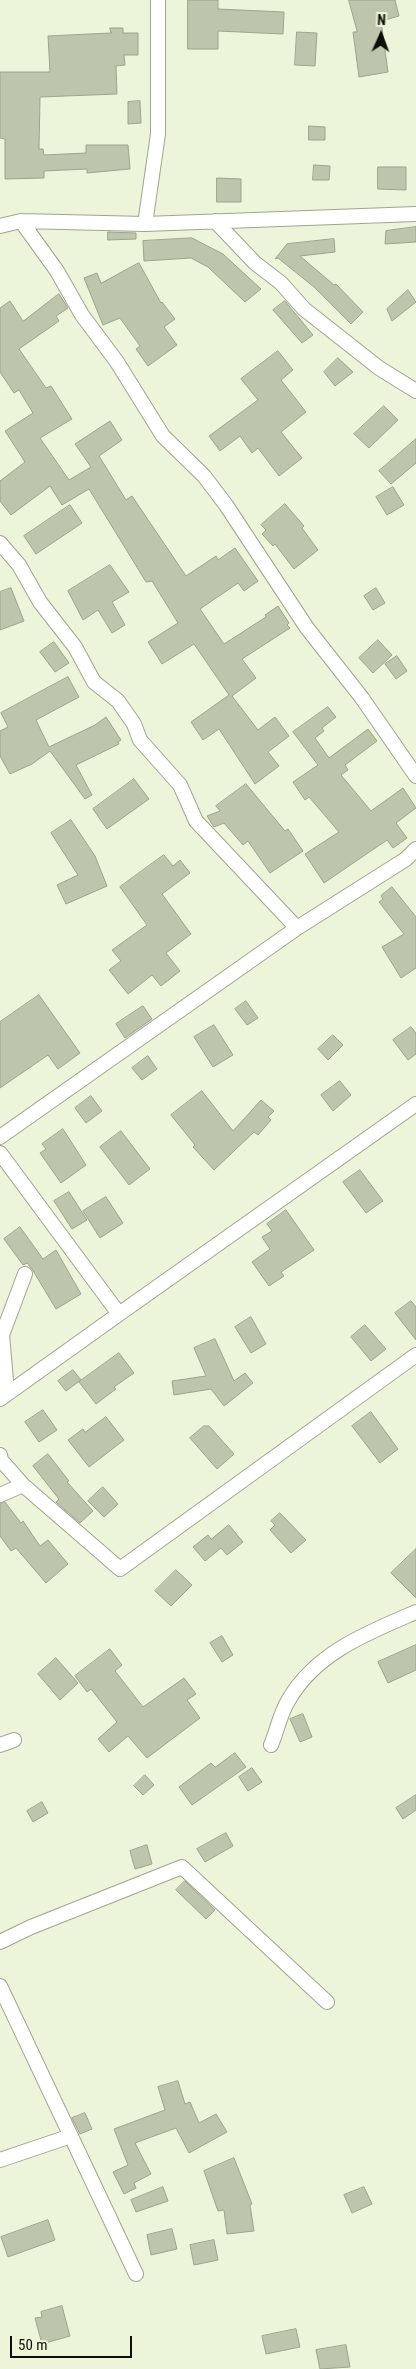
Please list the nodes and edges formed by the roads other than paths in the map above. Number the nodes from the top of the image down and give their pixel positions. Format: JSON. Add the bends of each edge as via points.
{"nodes":[{"id":1,"x":158,"y":0,"type":"edge"},
{"id":2,"x":416,"y":214,"type":"edge"},
{"id":3,"x":20,"y":221,"type":"junction"},
{"id":4,"x":215,"y":221,"type":"junction"},
{"id":5,"x":144,"y":224,"type":"junction"},
{"id":6,"x":0,"y":226,"type":"edge"},
{"id":7,"x":416,"y":391,"type":"edge"},
{"id":8,"x":0,"y":543,"type":"edge"},
{"id":9,"x":416,"y":776,"type":"edge"},
{"id":10,"x":416,"y":849,"type":"edge"},
{"id":11,"x":297,"y":928,"type":"junction"},
{"id":12,"x":416,"y":1104,"type":"edge"},
{"id":13,"x":0,"y":1137,"type":"edge"},
{"id":14,"x":0,"y":1154,"type":"edge"},
{"id":15,"x":25,"y":1274,"type":"dead end"},
{"id":16,"x":120,"y":1314,"type":"junction"},
{"id":17,"x":1,"y":1335,"type":"edge"},
{"id":18,"x":416,"y":1355,"type":"edge"},
{"id":19,"x":0,"y":1393,"type":"edge"},
{"id":20,"x":0,"y":1399,"type":"edge"},
{"id":21,"x":0,"y":1455,"type":"edge"},
{"id":22,"x":23,"y":1484,"type":"junction"},
{"id":23,"x":0,"y":1495,"type":"edge"},
{"id":24,"x":416,"y":1612,"type":"edge"},
{"id":25,"x":14,"y":1740,"type":"dead end"},
{"id":26,"x":0,"y":1745,"type":"edge"},
{"id":27,"x":271,"y":1745,"type":"dead end"},
{"id":28,"x":0,"y":1942,"type":"edge"},
{"id":29,"x":0,"y":1986,"type":"edge"},
{"id":30,"x":327,"y":2002,"type":"dead end"},
{"id":31,"x":71,"y":2136,"type":"junction"},
{"id":32,"x":0,"y":2160,"type":"edge"},
{"id":33,"x":136,"y":2274,"type":"dead end"}],
"edges":[{"from":1,"to":5,"type":"street","via":[[158,134]]},
{"from":2,"to":4,"type":"street"},
{"from":3,"to":5,"type":"street"},
{"from":3,"to":6,"type":"street"},
{"from":3,"to":9,"type":"street","via":[[57,271],[82,315],[117,362],[164,436],[204,476],[226,505],[307,628],[362,698]]},
{"from":4,"to":5,"type":"street"},
{"from":4,"to":7,"type":"street","via":[[304,309],[379,368]]},
{"from":8,"to":11,"type":"street","via":[[19,565],[40,602],[76,647],[94,682],[118,701],[134,724],[140,740],[180,785],[196,820]]},
{"from":10,"to":11,"type":"street","via":[[406,859]]},
{"from":11,"to":13,"type":"street"},
{"from":12,"to":16,"type":"street"},
{"from":14,"to":16,"type":"street"},
{"from":15,"to":17,"type":"street"},
{"from":16,"to":20,"type":"street"},
{"from":17,"to":19,"type":"street","via":[[6,1380]]},
{"from":18,"to":22,"type":"street","via":[[120,1568]]},
{"from":21,"to":22,"type":"street"},
{"from":22,"to":23,"type":"street"},
{"from":24,"to":27,"type":"street","via":[[332,1653],[302,1680],[287,1703]]},
{"from":25,"to":26,"type":"street"},
{"from":28,"to":30,"type":"street","via":[[182,1867]]},
{"from":29,"to":31,"type":"street"},
{"from":31,"to":32,"type":"street"},
{"from":31,"to":33,"type":"street"}]}
